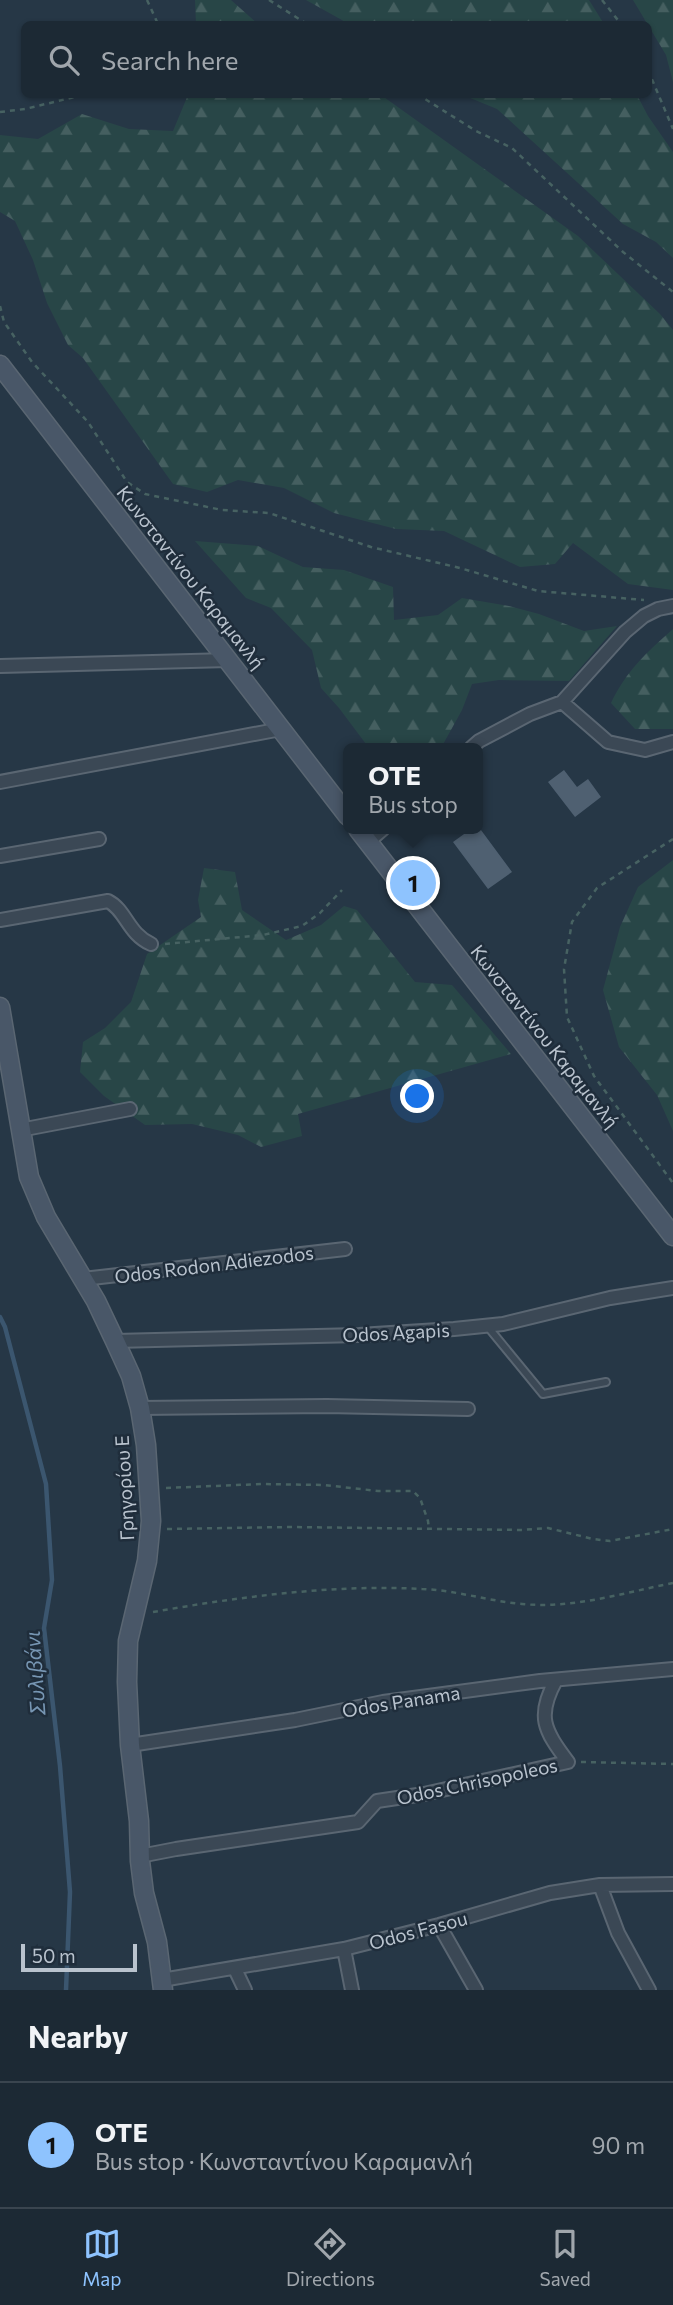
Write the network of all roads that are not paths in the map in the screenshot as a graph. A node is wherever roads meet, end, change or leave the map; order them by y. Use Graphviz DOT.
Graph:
graph roads {
  1 [pos="0,365"];
  2 [pos="673,606"];
  3 [pos="229,660"];
  4 [pos="0,666"];
  5 [pos="562,702"];
  6 [pos="281,729"];
  7 [pos="673,742"];
  8 [pos="477,743"];
  9 [pos="0,782"];
  10 [pos="343,810"];
  11 [pos="363,835"];
  12 [pos="99,839"];
  13 [pos="0,856"];
  14 [pos="0,920"];
  15 [pos="151,944"];
  16 [pos="0,1007"];
  17 [pos="130,1109"];
  18 [pos="19,1130"];
  19 [pos="673,1236"];
  20 [pos="345,1249"];
  21 [pos="83,1279"];
  22 [pos="673,1288"];
  23 [pos="487,1326"];
  24 [pos="115,1340"];
  25 [pos="606,1382"];
  26 [pos="139,1408"];
  27 [pos="468,1409"];
  28 [pos="673,1669"];
  29 [pos="556,1680"];
  30 [pos="130,1745"];
  31 [pos="140,1856"];
  32 [pos="673,1884"];
  33 [pos="600,1885"];
  34 [pos="439,1925"];
  35 [pos="344,1949"];
  36 [pos="235,1969"];
  37 [pos="162,1985"];
  38 [pos="245,1990"];
  39 [pos="352,1990"];
  40 [pos="476,1990"];
  41 [pos="649,1990"];
  1 -- 3 [label="main road, Κωνσταντίνου Καραμανλή"];
  2 -- 5 [label="street"];
  3 -- 4 [label="street"];
  3 -- 6 [label="main road, Κωνσταντίνου Καραμανλή"];
  5 -- 7 [label="street"];
  5 -- 8 [label="street"];
  6 -- 9 [label="street"];
  6 -- 10 [label="main road, Κωνσταντίνου Καραμανλή"];
  11 -- 19 [label="main road, Κωνσταντίνου Καραμανλή"];
  12 -- 13 [label="street"];
  14 -- 15 [label="street"];
  16 -- 18 [label="main road, Γρηγορίου Ε"];
  17 -- 18 [label="street"];
  18 -- 21 [label="main road, Γρηγορίου Ε"];
  20 -- 21 [label="street, Odos Rodon Adiezodos"];
  21 -- 24 [label="main road, Γρηγορίου Ε"];
  22 -- 23 [label="street, Odos Agapis"];
  23 -- 24 [label="street, Odos Agapis"];
  23 -- 25 [label="lane"];
  24 -- 26 [label="main road, Γρηγορίου Ε"];
  26 -- 27 [label="street"];
  26 -- 30 [label="main road, Γρηγορίου Ε"];
  28 -- 29 [label="street, Odos Panama"];
  29 -- 30 [label="street, Odos Panama"];
  29 -- 31 [label="street, Odos Chrisopoleos"];
  30 -- 31 [label="main road, Γρηγορίου Ε"];
  31 -- 37 [label="main road, Γρηγορίου Ε"];
  32 -- 33 [label="street, Odos Fasou"];
  33 -- 34 [label="street, Odos Fasou"];
  33 -- 41 [label="street"];
  34 -- 35 [label="street, Odos Fasou"];
  34 -- 40 [label="street"];
  35 -- 36 [label="street, Odos Fasou"];
  35 -- 39 [label="street"];
  36 -- 37 [label="street, Odos Fasou"];
  36 -- 38 [label="street"];
}
